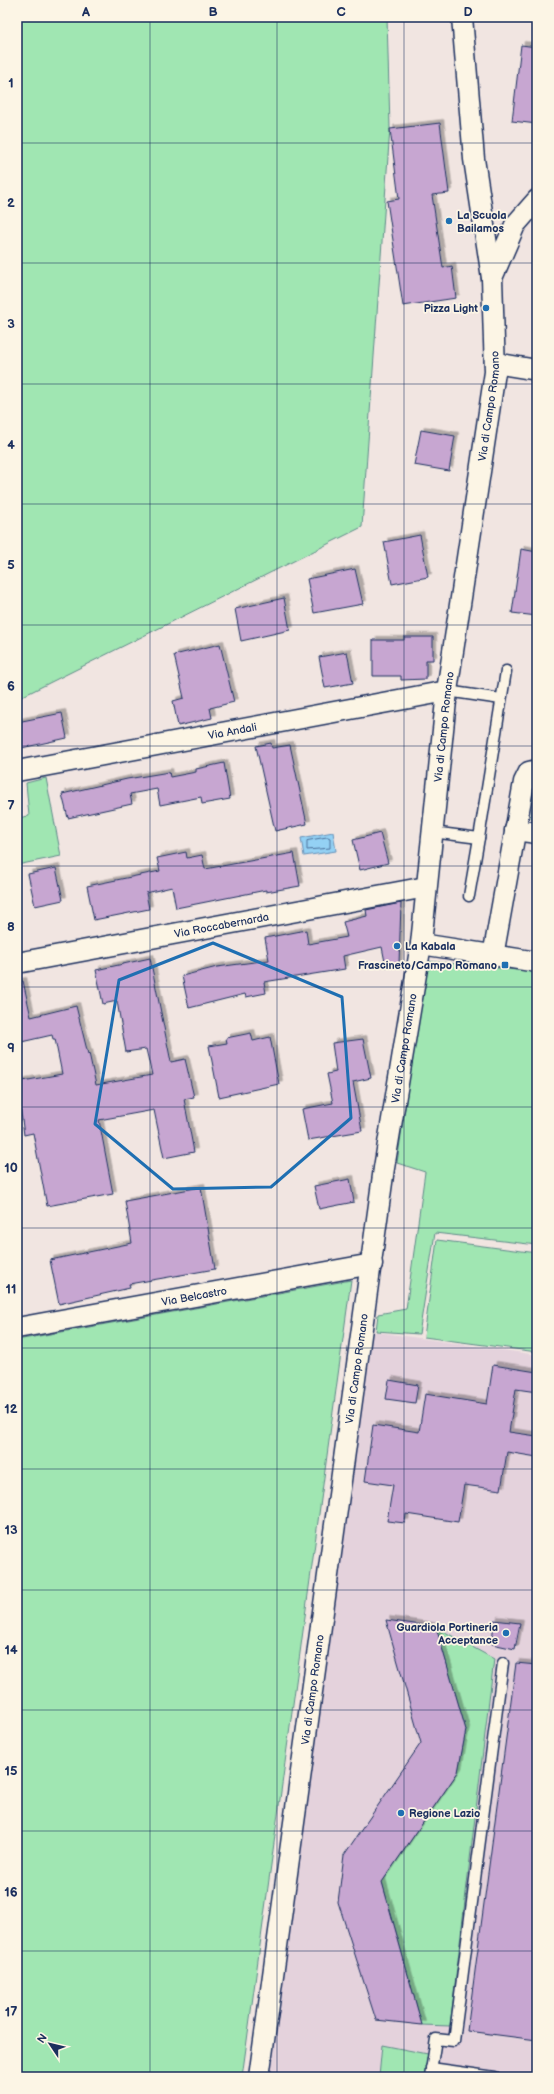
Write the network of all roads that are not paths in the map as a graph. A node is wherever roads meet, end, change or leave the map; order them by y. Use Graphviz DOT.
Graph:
graph roads {
  1 [pos="462,17"];
  2 [pos="537,200"];
  3 [pos="492,278"];
  4 [pos="495,363"];
  5 [pos="537,370"];
  6 [pos="506,670"];
  7 [pos="448,691"];
  8 [pos="501,699"];
  9 [pos="537,770"];
  10 [pos="17,771"];
  11 [pos="515,830"];
  12 [pos="432,832"];
  13 [pos="537,833"];
  14 [pos="479,838"];
  15 [pos="426,887"];
  16 [pos="469,896"];
  17 [pos="421,944"];
  18 [pos="493,956"];
  19 [pos="537,962"];
  20 [pos="17,963"];
  21 [pos="372,1264"];
  22 [pos="17,1328"];
  23 [pos="503,1663"];
  24 [pos="431,2073"];
  25 [pos="259,2077"];
  26 [pos="495,2077"];
  1 -- 3 [label="street, Via di Campo Romano"];
  2 -- 3 [label="street"];
  3 -- 4 [label="street, Via di Campo Romano"];
  4 -- 5 [label="street"];
  4 -- 7 [label="street, Via di Campo Romano"];
  6 -- 8 [label="lane"];
  7 -- 8 [label="lane"];
  7 -- 10 [label="street, Via Andali"];
  7 -- 12 [label="street, Via di Campo Romano"];
  8 -- 14 [label="lane"];
  9 -- 11 [label="street"];
  11 -- 13 [label="street"];
  11 -- 18 [label="street"];
  12 -- 14 [label="lane"];
  12 -- 15 [label="street, Via di Campo Romano"];
  14 -- 16 [label="lane"];
  15 -- 17 [label="street, Via di Campo Romano"];
  15 -- 20 [label="street, Via Roccabernarda"];
  17 -- 18 [label="street"];
  17 -- 21 [label="street, Via di Campo Romano"];
  18 -- 19 [label="street"];
  21 -- 22 [label="street, Via Belcastro"];
  21 -- 25 [label="street, Via di Campo Romano"];
  23 -- 24 [label="lane"];
  24 -- 26 [label="lane"];
}
